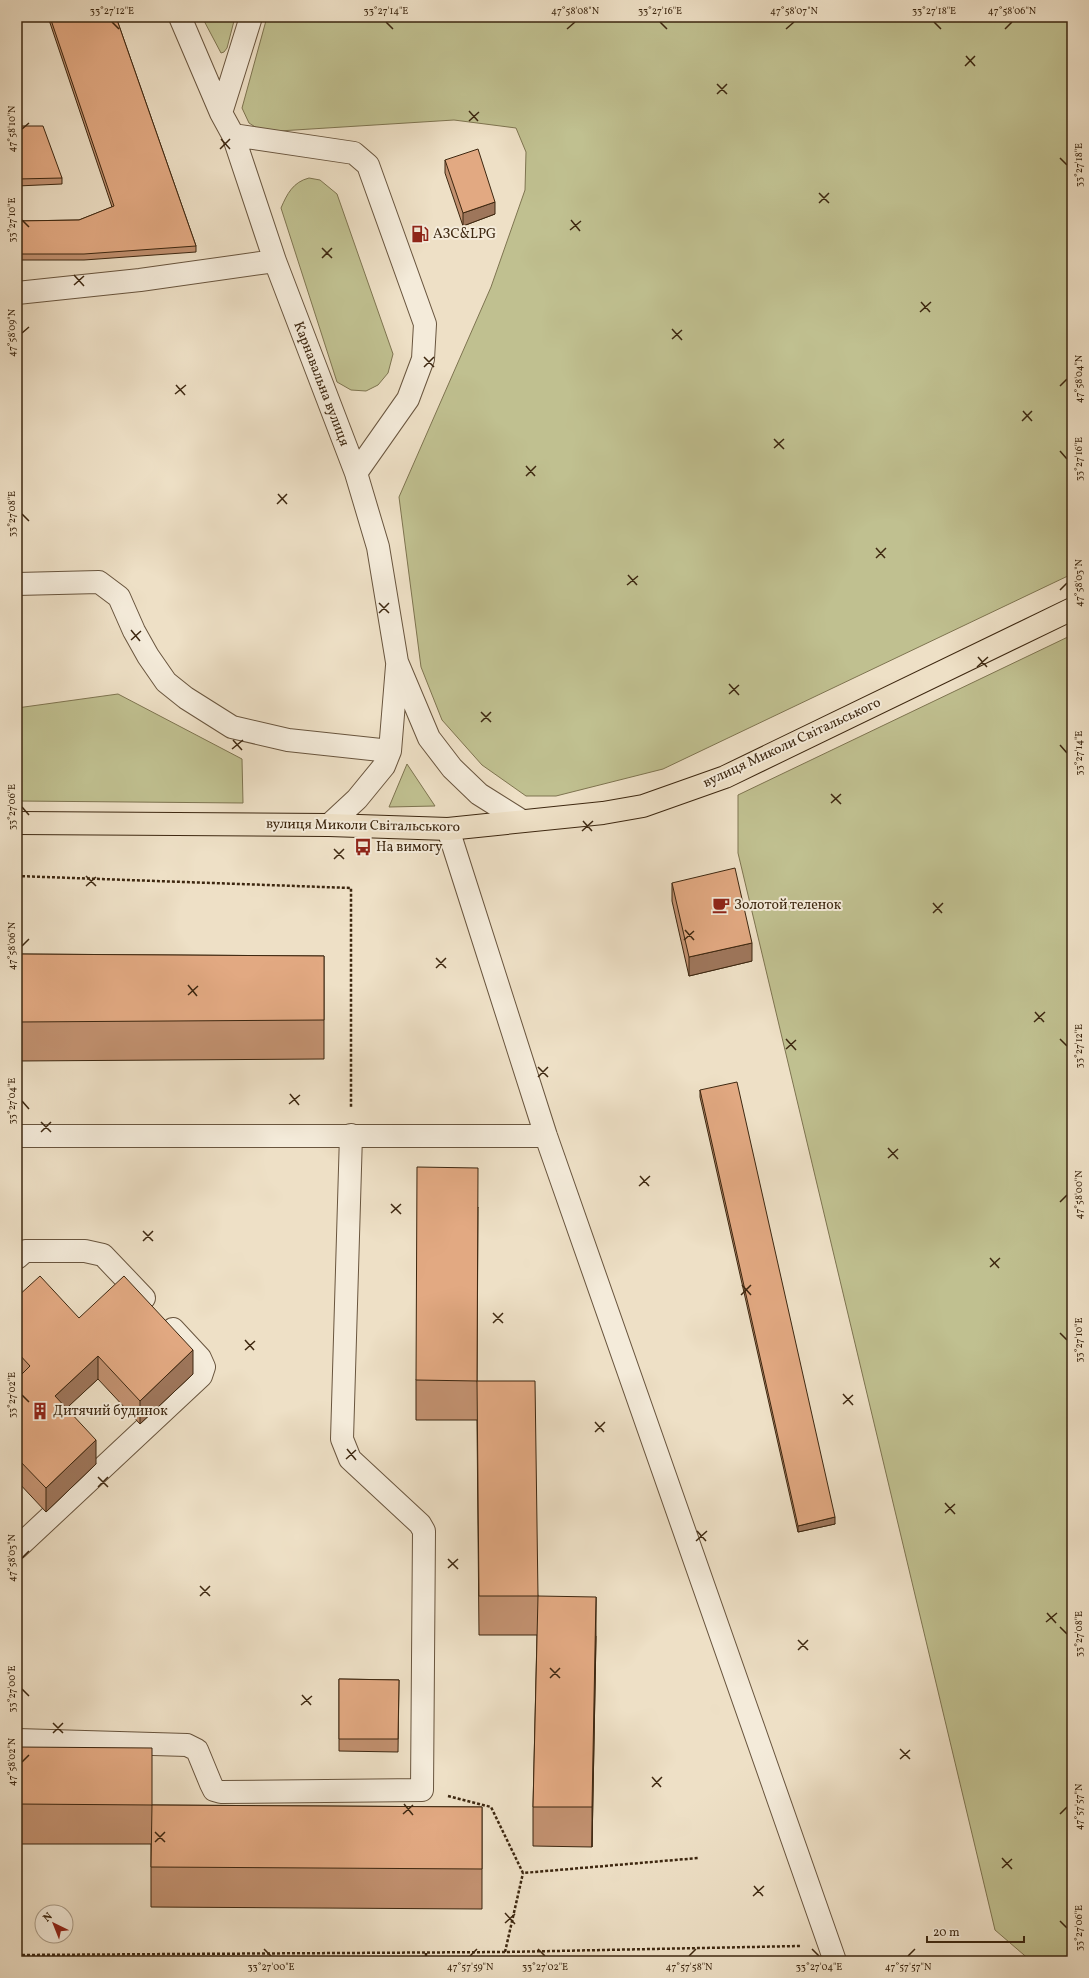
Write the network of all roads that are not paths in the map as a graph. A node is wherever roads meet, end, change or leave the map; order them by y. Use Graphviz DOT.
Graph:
graph roads {
  1 [pos="180,17"];
  2 [pos="251,17"];
  3 [pos="221,113"];
  4 [pos="233,134"];
  5 [pos="275,261"];
  6 [pos="17,293"];
  7 [pos="356,473"];
  8 [pos="17,584"];
  9 [pos="1072,609"];
  10 [pos="397,662"];
  11 [pos="390,751"];
  12 [pos="522,821"];
  13 [pos="17,823"];
  14 [pos="329,825"];
  15 [pos="448,828"];
  16 [pos="350,1135"];
  17 [pos="17,1136"];
  18 [pos="546,1136"];
  19 [pos="17,1258"];
  20 [pos="17,1548"];
  21 [pos="17,1740"];
  22 [pos="833,1954"];
  1 -- 3 [label="street, Карнавальна вулиця"];
  2 -- 3 [label="street"];
  3 -- 4 [label="street, Карнавальна вулиця"];
  4 -- 5 [label="street, Карнавальна вулиця"];
  4 -- 7 [label="street"];
  5 -- 6 [label="street"];
  5 -- 7 [label="street, Карнавальна вулиця"];
  7 -- 10 [label="street, Карнавальна вулиця"];
  8 -- 11 [label="street"];
  9 -- 12 [label="main road, вулиця Миколи Світальського"];
  10 -- 11 [label="street"];
  10 -- 12 [label="street"];
  11 -- 14 [label="street"];
  12 -- 15 [label="main road, вулиця Миколи Світальського"];
  13 -- 14 [label="main road, вулиця Миколи Світальського"];
  14 -- 15 [label="main road, вулиця Миколи Світальського"];
  15 -- 18 [label="street"];
  16 -- 17 [label="street"];
  16 -- 18 [label="street"];
  16 -- 21 [label="street"];
  18 -- 22 [label="street"];
  19 -- 20 [label="street"];
}
